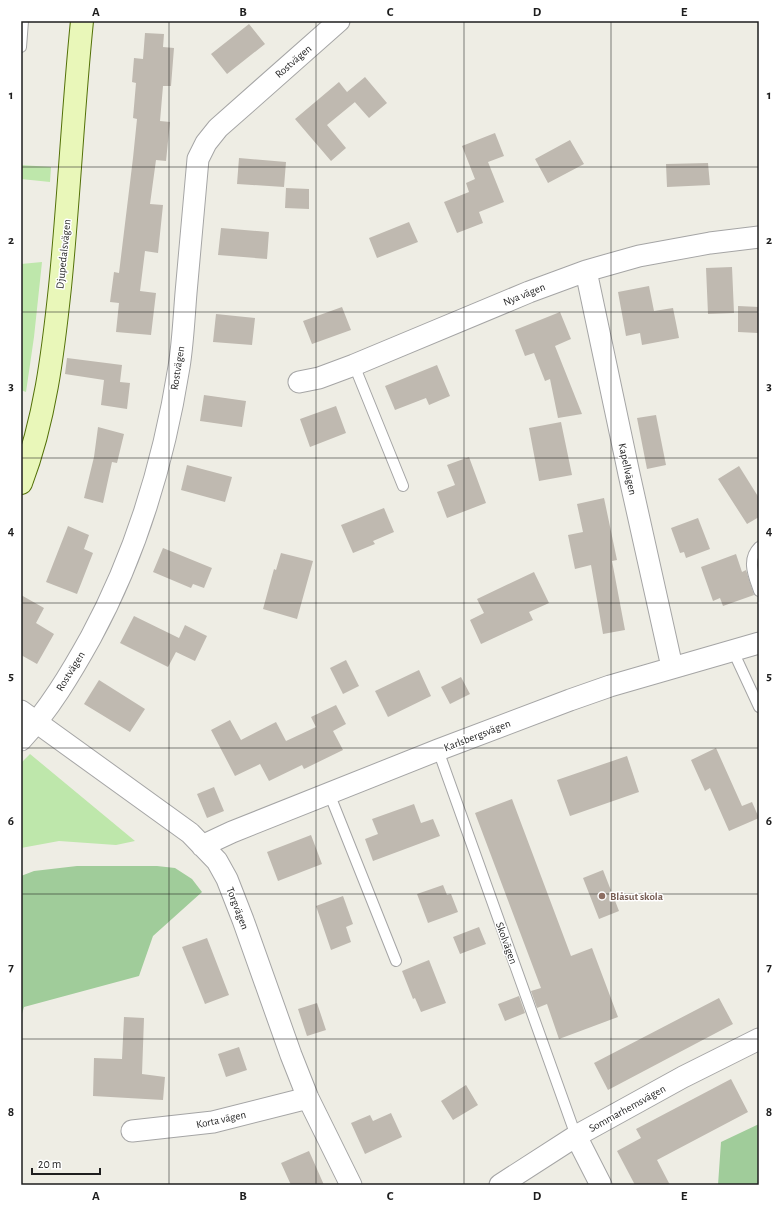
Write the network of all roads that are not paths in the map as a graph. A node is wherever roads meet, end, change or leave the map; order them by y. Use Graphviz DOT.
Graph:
graph roads {
  1 [pos="23,21"];
  2 [pos="82,21"];
  3 [pos="339,21"];
  4 [pos="21,47"];
  5 [pos="759,237"];
  6 [pos="586,271"];
  7 [pos="354,365"];
  8 [pos="298,382"];
  9 [pos="21,483"];
  10 [pos="403,486"];
  11 [pos="759,547"];
  12 [pos="759,591"];
  13 [pos="759,643"];
  14 [pos="734,651"];
  15 [pos="672,667"];
  16 [pos="759,708"];
  17 [pos="29,717"];
  18 [pos="21,740"];
  19 [pos="438,750"];
  20 [pos="329,794"];
  21 [pos="202,846"];
  22 [pos="396,961"];
  23 [pos="759,1039"];
  24 [pos="308,1098"];
  25 [pos="132,1131"];
  26 [pos="576,1136"];
  27 [pos="351,1185"];
  28 [pos="500,1185"];
  29 [pos="601,1185"];
  1 -- 4 [label="lane"];
  2 -- 9 [label="street, Djupedalsvägen"];
  3 -- 17 [label="street, Rostvägen"];
  5 -- 6 [label="street, Nya vägen"];
  6 -- 7 [label="street, Nya vägen"];
  6 -- 15 [label="street, Kapellvägen"];
  7 -- 8 [label="street, Nya vägen"];
  7 -- 10 [label="lane"];
  11 -- 12 [label="lane"];
  13 -- 14 [label="street, Karlsbergsvägen"];
  14 -- 15 [label="street, Karlsbergsvägen"];
  14 -- 16 [label="lane"];
  15 -- 19 [label="street, Karlsbergsvägen"];
  17 -- 18 [label="street, Rostvägen"];
  17 -- 21 [label="street, Torgvägen"];
  19 -- 20 [label="street, Karlsbergsvägen"];
  19 -- 26 [label="lane, Skolvägen"];
  20 -- 21 [label="street, Karlsbergsvägen"];
  20 -- 22 [label="lane"];
  21 -- 24 [label="street, Torgvägen"];
  23 -- 26 [label="street, Sommarhemsvägen"];
  24 -- 25 [label="street, Korta vägen"];
  24 -- 27 [label="street, Torgvägen"];
  26 -- 28 [label="street, Sommarhemsvägen"];
  26 -- 29 [label="street"];
}
